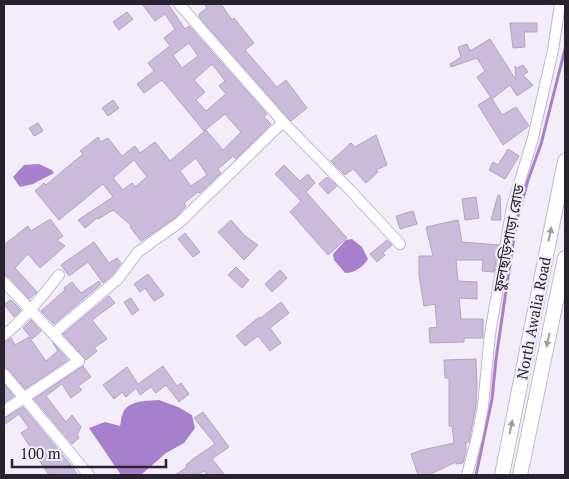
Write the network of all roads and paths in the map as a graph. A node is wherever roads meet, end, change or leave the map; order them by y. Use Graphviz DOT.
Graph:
graph roads {
  1 [pos="179,4"];
  2 [pos="560,4"];
  3 [pos="283,122"];
  4 [pos="565,161"];
  5 [pos="400,244"];
  6 [pos="564,264"];
  7 [pos="543,266"];
  8 [pos="60,275"];
  9 [pos="4,282"];
  10 [pos="31,310"];
  11 [pos="534,313"];
  12 [pos="553,317"];
  13 [pos="54,333"];
  14 [pos="4,335"];
  15 [pos="4,374"];
  16 [pos="23,396"];
  17 [pos="4,410"];
  18 [pos="89,475"];
  19 [pos="467,475"];
  20 [pos="502,475"];
  21 [pos="520,475"];
  1 -- 3 [label="street"];
  2 -- 19 [label="street, ফুলছড়িপাড়া রোড"];
  3 -- 5 [label="street"];
  3 -- 13 [label="street"];
  7 -- 4 [label="main road, North Awalia Road, one-way"];
  6 -- 7 [label="main road"];
  6 -- 12 [label="main road, North Awalia Road"];
  7 -- 11 [label="main road, North Awalia Road"];
  8 -- 10 [label="street"];
  9 -- 10 [label="street"];
  10 -- 13 [label="street"];
  10 -- 14 [label="street"];
  11 -- 12 [label="main road"];
  20 -- 11 [label="main road, North Awalia Road, one-way"];
  12 -- 21 [label="main road, North Awalia Road, one-way"];
  13 -- 16 [label="street"];
  15 -- 16 [label="street"];
  16 -- 17 [label="street"];
  16 -- 18 [label="street"];
}
